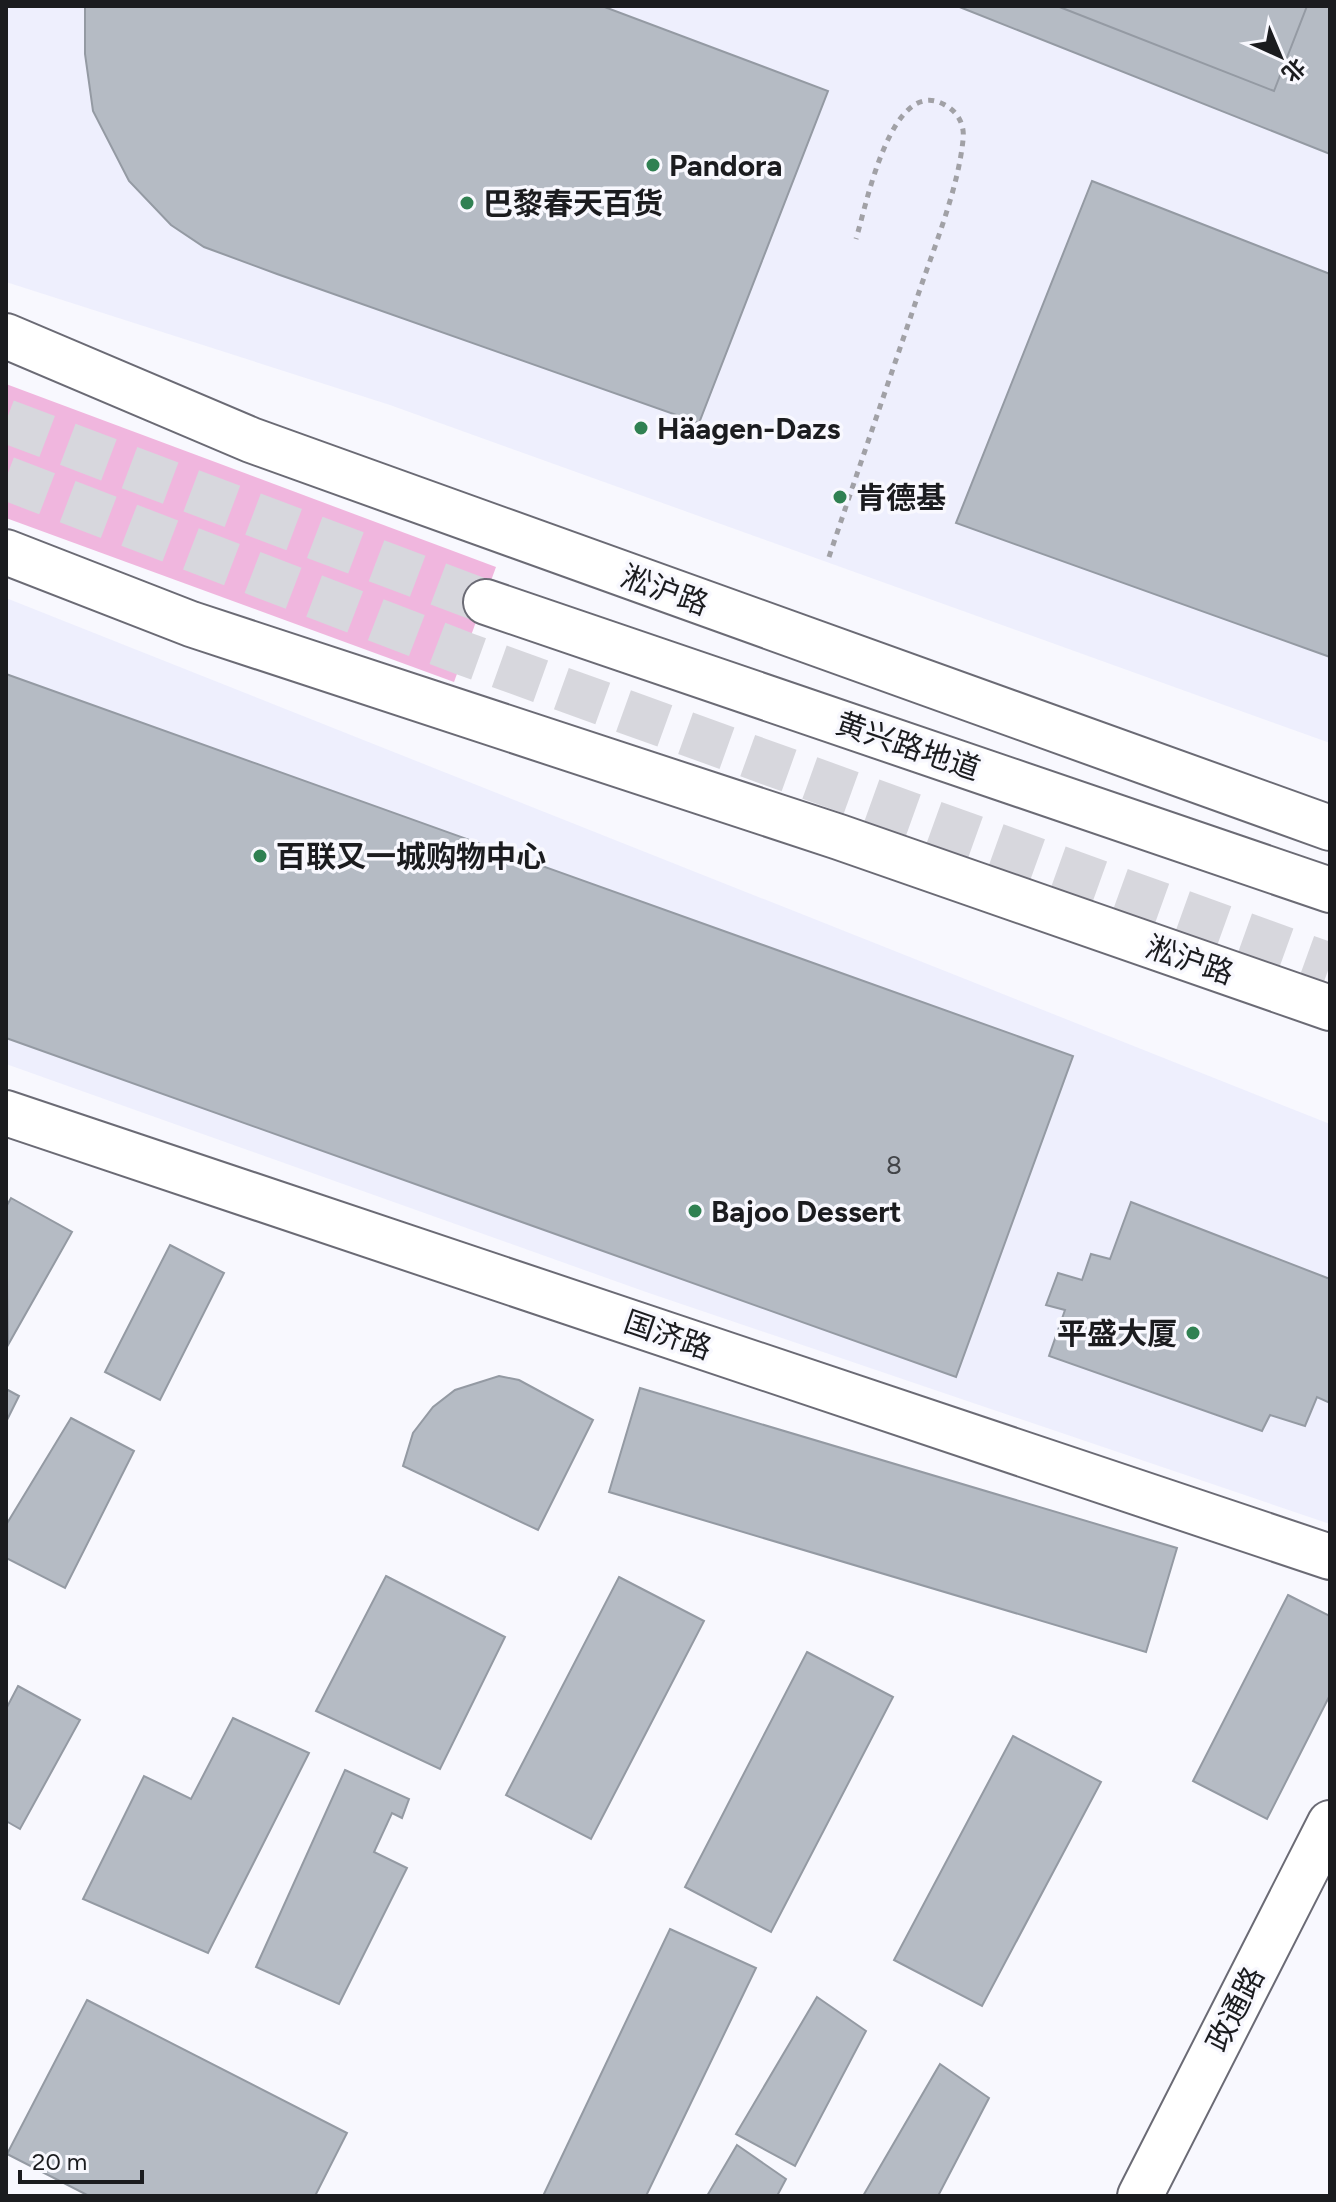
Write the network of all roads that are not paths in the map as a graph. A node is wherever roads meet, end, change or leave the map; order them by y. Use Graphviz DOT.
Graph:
graph roads {
  1 [pos="6,336"];
  2 [pos="6,552"];
  3 [pos="486,602"];
  4 [pos="1330,828"];
  5 [pos="1330,890"];
  6 [pos="1330,1008"];
  7 [pos="6,1113"];
  8 [pos="1330,1557"];
  9 [pos="1330,1823"];
  10 [pos="1140,2196"];
  1 -- 4 [label="main road, 淞沪路"];
  2 -- 6 [label="main road, 淞沪路"];
  3 -- 5 [label="main road, 黄兴路地道"];
  7 -- 8 [label="main road, 国济路"];
  9 -- 10 [label="main road, 政通路"];
}
